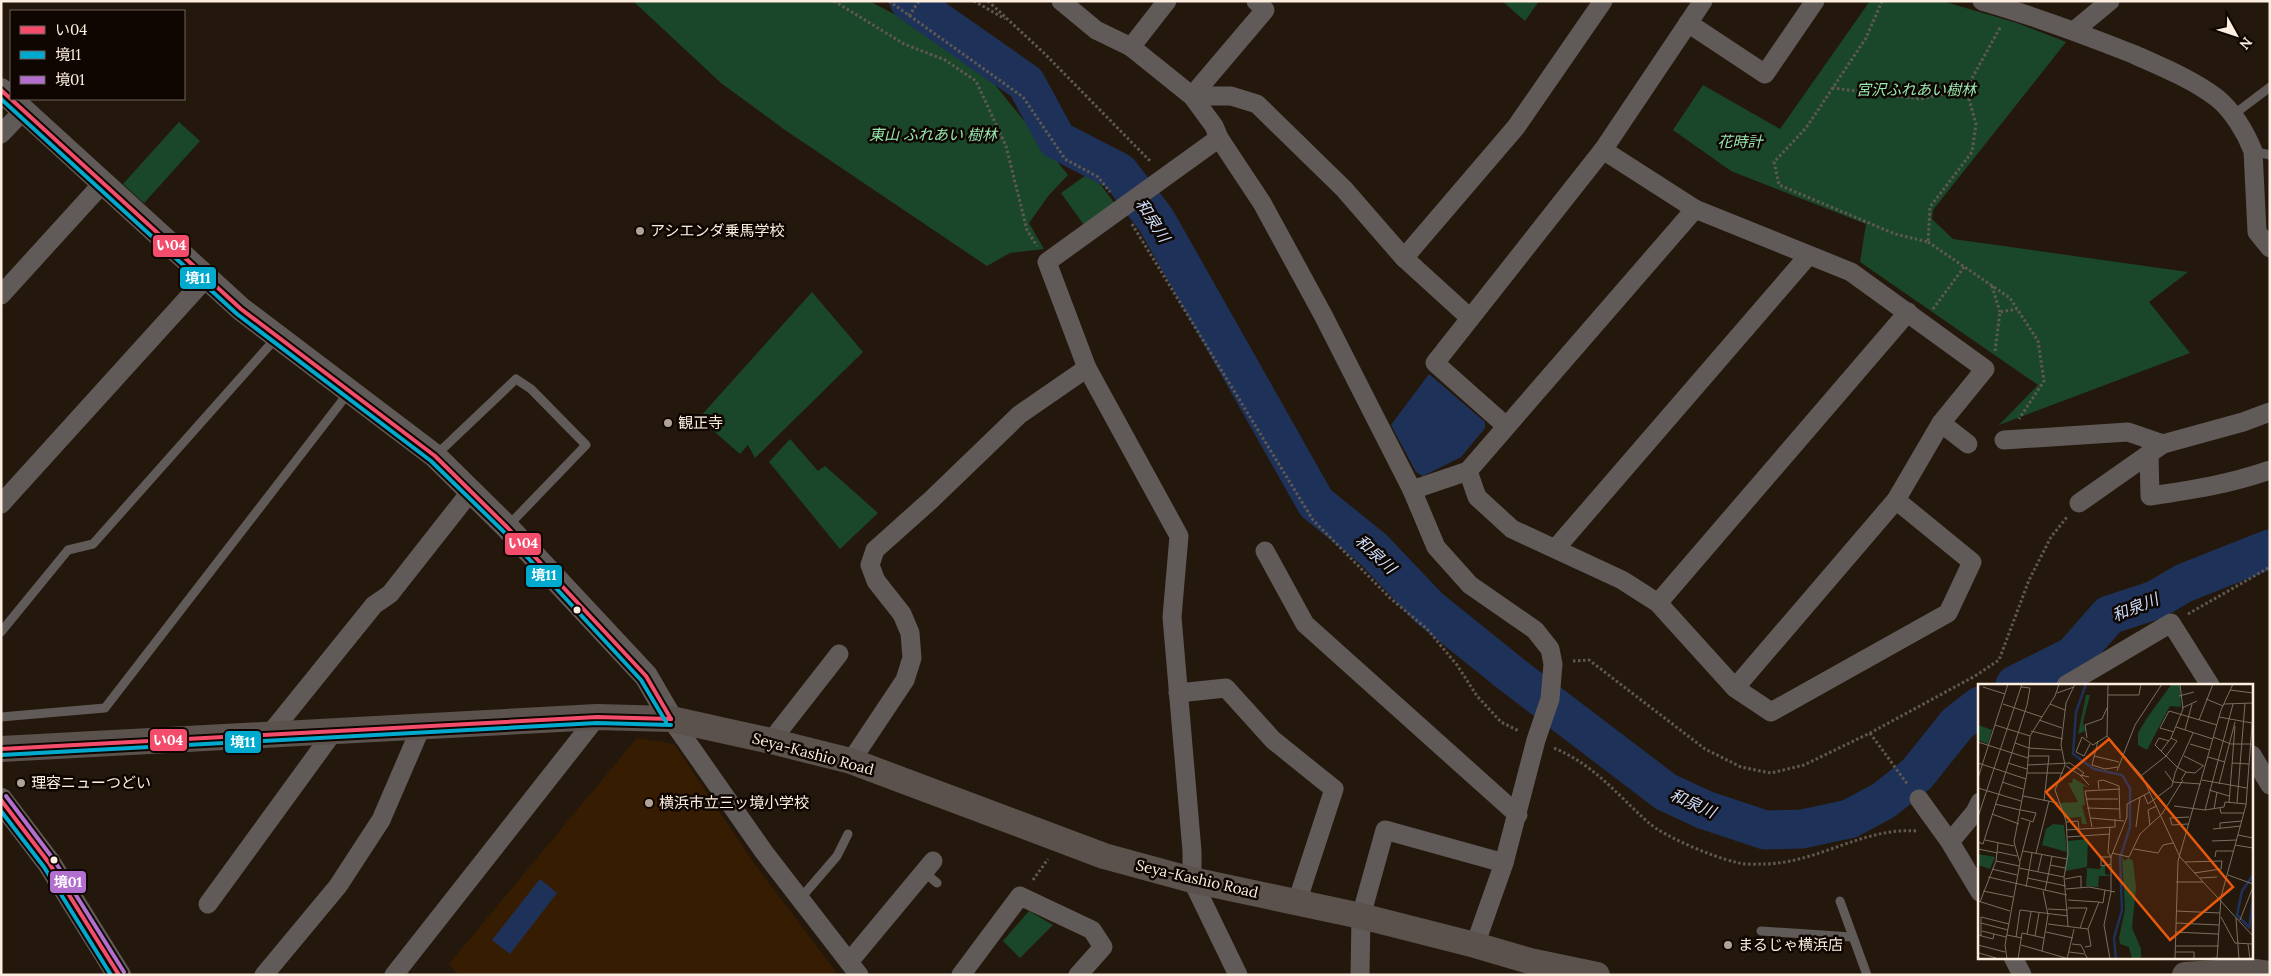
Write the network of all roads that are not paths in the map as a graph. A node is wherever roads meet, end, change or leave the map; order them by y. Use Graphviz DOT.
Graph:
graph roads {
  1 [pos="1061,1"];
  2 [pos="1168,1"];
  3 [pos="1256,1"];
  4 [pos="1603,1"];
  5 [pos="1703,1"];
  6 [pos="1815,1"];
  7 [pos="1982,1"];
  8 [pos="2110,1"];
  9 [pos="1688,24"];
  10 [pos="2075,30"];
  11 [pos="1131,48"];
  12 [pos="2270,87"];
  13 [pos="1192,96"];
  14 [pos="12,100"];
  15 [pos="24,110"];
  16 [pos="2233,115"];
  17 [pos="1,134"];
  18 [pos="1219,138"];
  19 [pos="1603,150"];
  20 [pos="2261,153"];
  21 [pos="103,182"];
  22 [pos="1695,209"];
  23 [pos="2270,248"];
  24 [pos="1808,256"];
  25 [pos="1404,258"];
  26 [pos="206,278"];
  27 [pos="1,296"];
  28 [pos="1915,317"];
  29 [pos="1470,318"];
  30 [pos="278,337"];
  31 [pos="1087,368"];
  32 [pos="349,391"];
  33 [pos="2270,412"];
  34 [pos="1941,422"];
  35 [pos="1506,426"];
  36 [pos="2008,440"];
  37 [pos="1968,444"];
  38 [pos="2156,449"];
  39 [pos="435,456"];
  40 [pos="2270,470"];
  41 [pos="1468,471"];
  42 [pos="1412,490"];
  43 [pos="471,491"];
  44 [pos="1896,500"];
  45 [pos="2079,503"];
  46 [pos="1,504"];
  47 [pos="507,527"];
  48 [pos="1556,548"];
  49 [pos="1265,552"];
  50 [pos="1658,603"];
  51 [pos="1,632"];
  52 [pos="839,654"];
  53 [pos="2068,684"];
  54 [pos="2209,684"];
  55 [pos="1735,688"];
  56 [pos="1178,692"];
  57 [pos="1,717"];
  58 [pos="597,717"];
  59 [pos="671,719"];
  60 [pos="422,725"];
  61 [pos="334,731"];
  62 [pos="269,735"];
  63 [pos="772,741"];
  64 [pos="1,749"];
  65 [pos="2254,758"];
  66 [pos="851,761"];
  67 [pos="2270,785"];
  68 [pos="1919,799"];
  69 [pos="1,800"];
  70 [pos="1978,806"];
  71 [pos="1518,815"];
  72 [pos="848,834"];
  73 [pos="1947,838"];
  74 [pos="1504,863"];
  75 [pos="931,872"];
  76 [pos="1192,880"];
  77 [pos="1978,889"];
  78 [pos="800,899"];
  79 [pos="1840,901"];
  80 [pos="1298,902"];
  81 [pos="208,904"];
  82 [pos="1362,916"];
  83 [pos="1761,932"];
  84 [pos="1852,937"];
  85 [pos="1475,945"];
  86 [pos="2014,958"];
  87 [pos="854,969"];
  88 [pos="2270,974"];
  89 [pos="119,975"];
  90 [pos="264,975"];
  91 [pos="394,975"];
  92 [pos="961,975"];
  93 [pos="1078,975"];
  94 [pos="1238,975"];
  95 [pos="1360,975"];
  96 [pos="1597,975"];
  97 [pos="1866,975"];
  98 [pos="2022,975"];
  99 [pos="2184,975"];
  1 -- 11 [label="street"];
  2 -- 11 [label="street"];
  3 -- 13 [label="street"];
  4 -- 25 [label="street"];
  5 -- 9 [label="street"];
  6 -- 9 [label="street"];
  7 -- 10 [label="street"];
  8 -- 10 [label="street"];
  9 -- 19 [label="street"];
  10 -- 16 [label="street"];
  11 -- 13 [label="street"];
  12 -- 16 [label="lane"];
  13 -- 18 [label="street"];
  13 -- 25 [label="street"];
  14 -- 15 [label="street"];
  15 -- 17 [label="street"];
  15 -- 21 [label="street"];
  16 -- 20 [label="street"];
  18 -- 31 [label="street"];
  18 -- 42 [label="street"];
  19 -- 22 [label="street"];
  19 -- 29 [label="street"];
  20 -- 23 [label="street"];
  21 -- 26 [label="street"];
  21 -- 27 [label="street"];
  22 -- 24 [label="street"];
  22 -- 35 [label="street"];
  24 -- 28 [label="street"];
  24 -- 48 [label="street"];
  25 -- 29 [label="street"];
  26 -- 30 [label="street"];
  26 -- 46 [label="street"];
  28 -- 34 [label="street"];
  28 -- 50 [label="street"];
  29 -- 35 [label="street"];
  30 -- 32 [label="street"];
  30 -- 51 [label="lane"];
  31 -- 56 [label="street"];
  31 -- 66 [label="street"];
  32 -- 39 [label="street"];
  32 -- 57 [label="lane"];
  33 -- 38 [label="street"];
  34 -- 37 [label="street"];
  34 -- 44 [label="street"];
  35 -- 41 [label="street"];
  36 -- 38 [label="street"];
  38 -- 40 [label="street"];
  38 -- 45 [label="street"];
  39 -- 43 [label="street"];
  39 -- 47 [label="lane"];
  41 -- 42 [label="street"];
  41 -- 48 [label="street"];
  42 -- 71 [label="street"];
  43 -- 47 [label="street"];
  43 -- 62 [label="street"];
  44 -- 55 [label="street"];
  44 -- 55 [label="street"];
  47 -- 59 [label="street"];
  48 -- 50 [label="street"];
  49 -- 71 [label="street"];
  50 -- 55 [label="street"];
  52 -- 63 [label="street"];
  53 -- 54 [label="street"];
  56 -- 76 [label="street"];
  56 -- 80 [label="street"];
  58 -- 59 [label="main road, Seya-Kashio Road"];
  58 -- 60 [label="main road, Seya-Kashio Road"];
  58 -- 91 [label="street"];
  59 -- 63 [label="main road, Seya-Kashio Road"];
  59 -- 78 [label="street"];
  60 -- 61 [label="main road, Seya-Kashio Road"];
  60 -- 90 [label="street"];
  61 -- 62 [label="main road, Seya-Kashio Road"];
  61 -- 81 [label="street"];
  62 -- 64 [label="main road, Seya-Kashio Road"];
  63 -- 66 [label="main road, Seya-Kashio Road"];
  65 -- 67 [label="street"];
  66 -- 76 [label="main road, Seya-Kashio Road"];
  68 -- 73 [label="street"];
  69 -- 89 [label="street"];
  70 -- 73 [label="street"];
  71 -- 74 [label="street"];
  72 -- 78 [label="lane"];
  73 -- 77 [label="street"];
  74 -- 82 [label="street"];
  74 -- 85 [label="street"];
  75 -- 87 [label="street"];
  76 -- 80 [label="main road, Seya-Kashio Road"];
  76 -- 94 [label="street"];
  78 -- 87 [label="street"];
  79 -- 84 [label="lane"];
  80 -- 82 [label="main road, Seya-Kashio Road"];
  82 -- 85 [label="main road, Seya-Kashio Road"];
  82 -- 95 [label="street"];
  83 -- 84 [label="lane"];
  84 -- 97 [label="lane"];
  85 -- 96 [label="main road, Seya-Kashio Road"];
  86 -- 98 [label="street"];
  88 -- 99 [label="main road"];
  92 -- 93 [label="street"];
}
